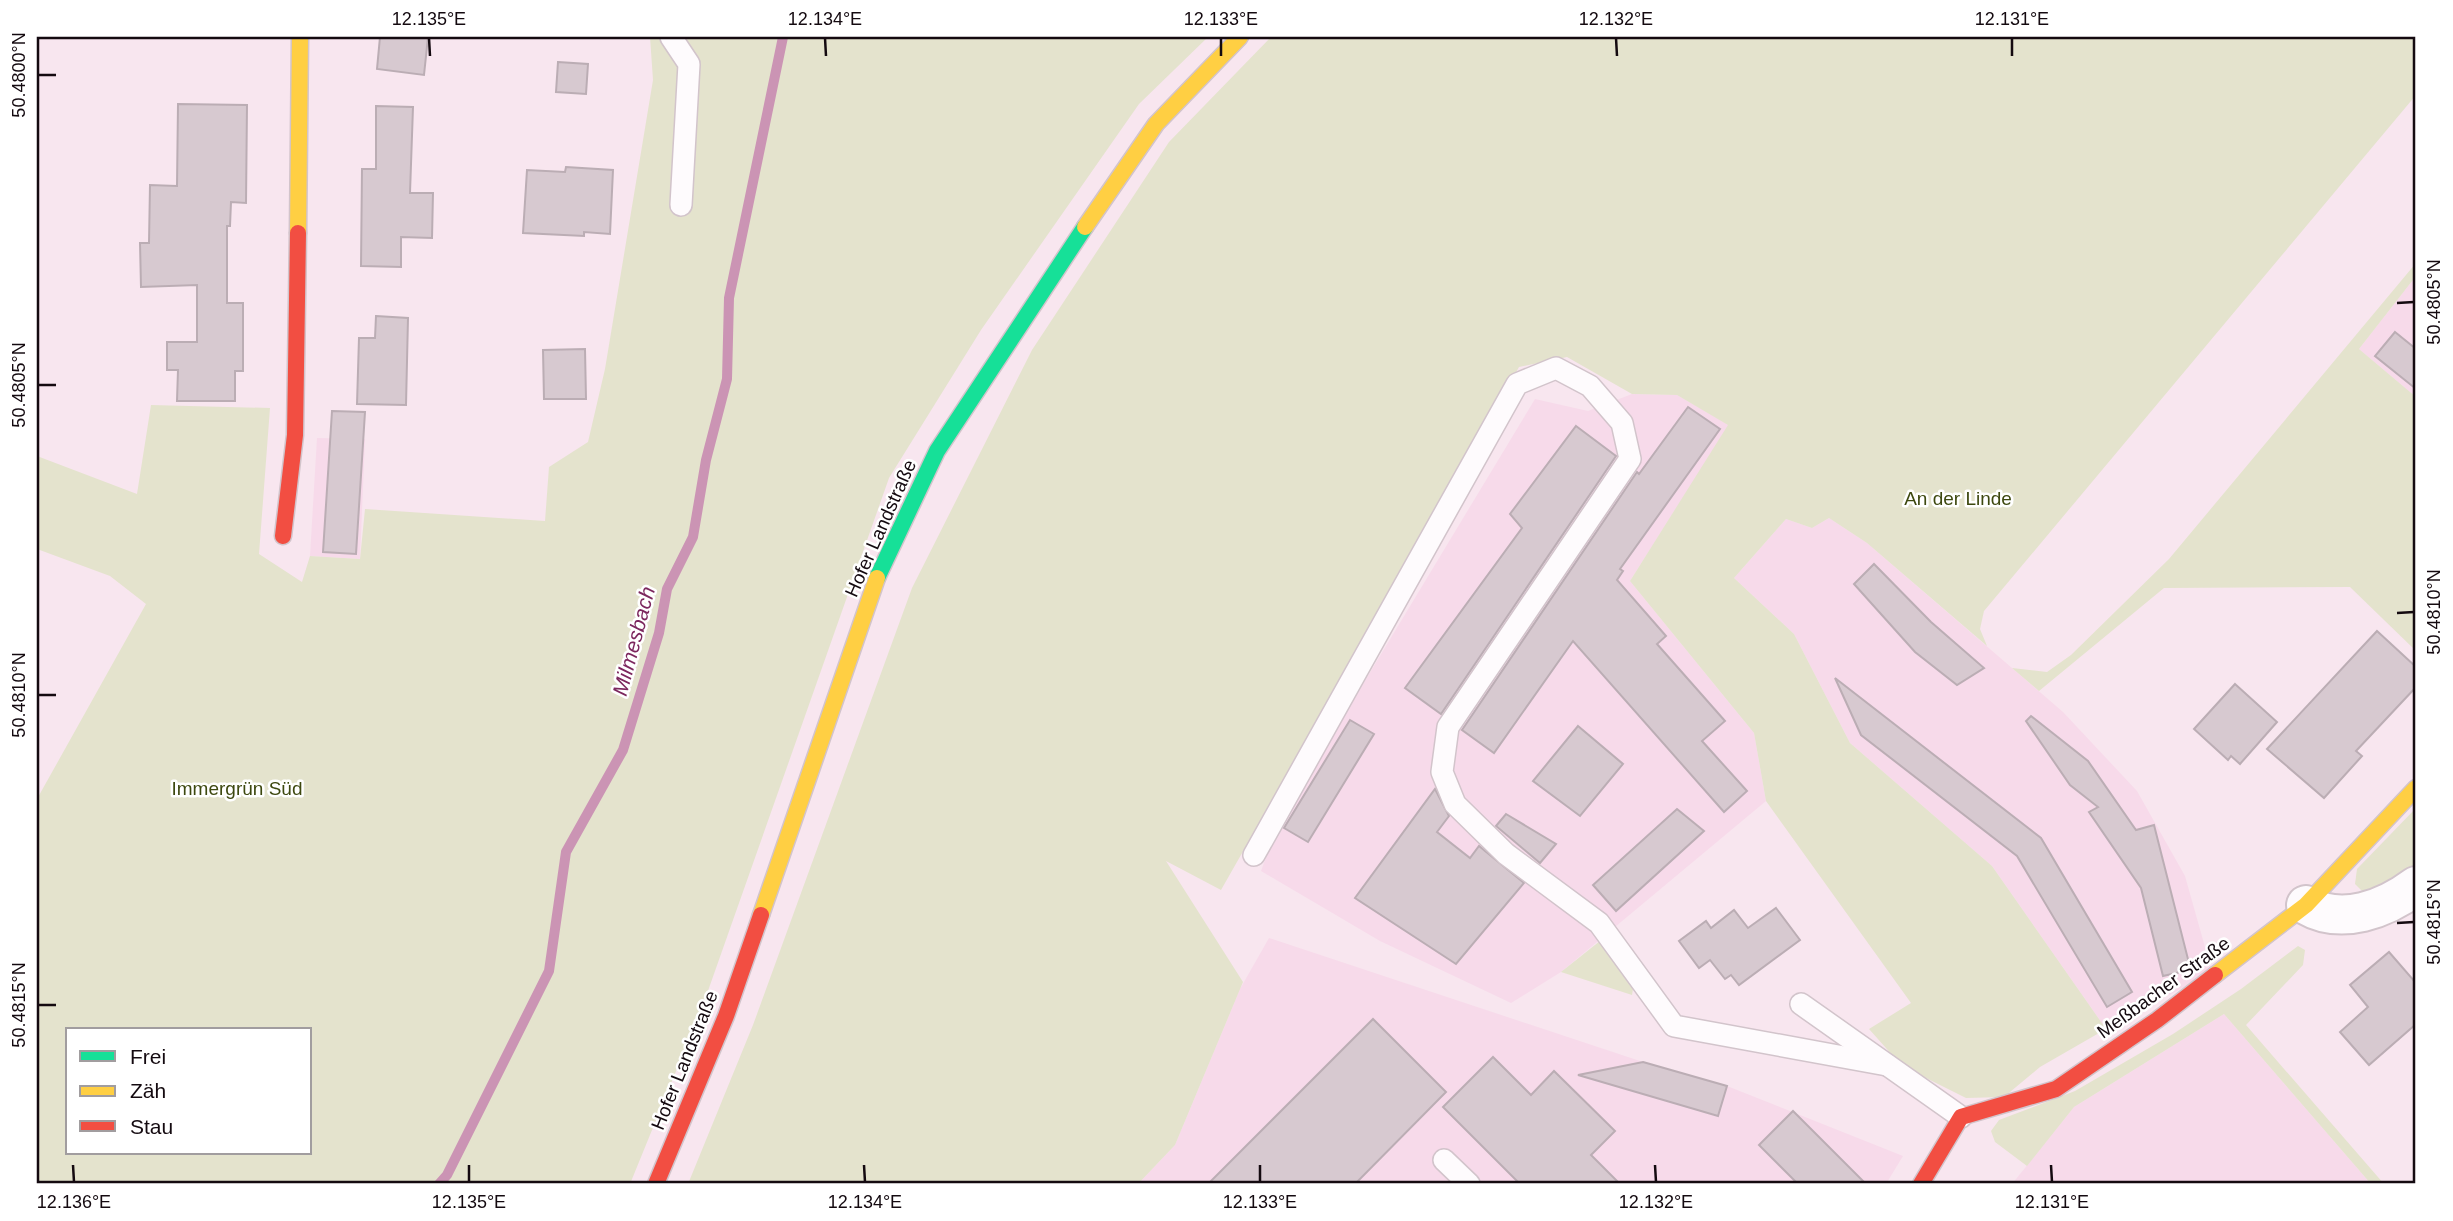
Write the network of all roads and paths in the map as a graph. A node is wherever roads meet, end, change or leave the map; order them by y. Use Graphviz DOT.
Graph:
graph roads {
  1 [pos="300,37"];
  2 [pos="671,37"];
  3 [pos="1240,37"];
  4 [pos="681,205"];
  5 [pos="283,536"];
  6 [pos="2416,788"];
  7 [pos="1254,855"];
  8 [pos="2416,886"];
  9 [pos="2306,905"];
  10 [pos="1801,1004"];
  11 [pos="1887,1065"];
  12 [pos="1961,1117"];
  13 [pos="1444,1160"];
  14 [pos="656,1184"];
  15 [pos="1469,1184"];
  16 [pos="1921,1184"];
  1 -- 5 [label="main road"];
  2 -- 4 [label="lane"];
  3 -- 14 [label="main road, Hofer Landstraße"];
  6 -- 9 [label="main road, Meßbacher Straße"];
  7 -- 11 [label="lane"];
  8 -- 9 [label="street"];
  9 -- 12 [label="main road, Meßbacher Straße"];
  10 -- 11 [label="lane"];
  11 -- 12 [label="lane"];
  12 -- 16 [label="main road"];
  13 -- 15 [label="lane"];
}
